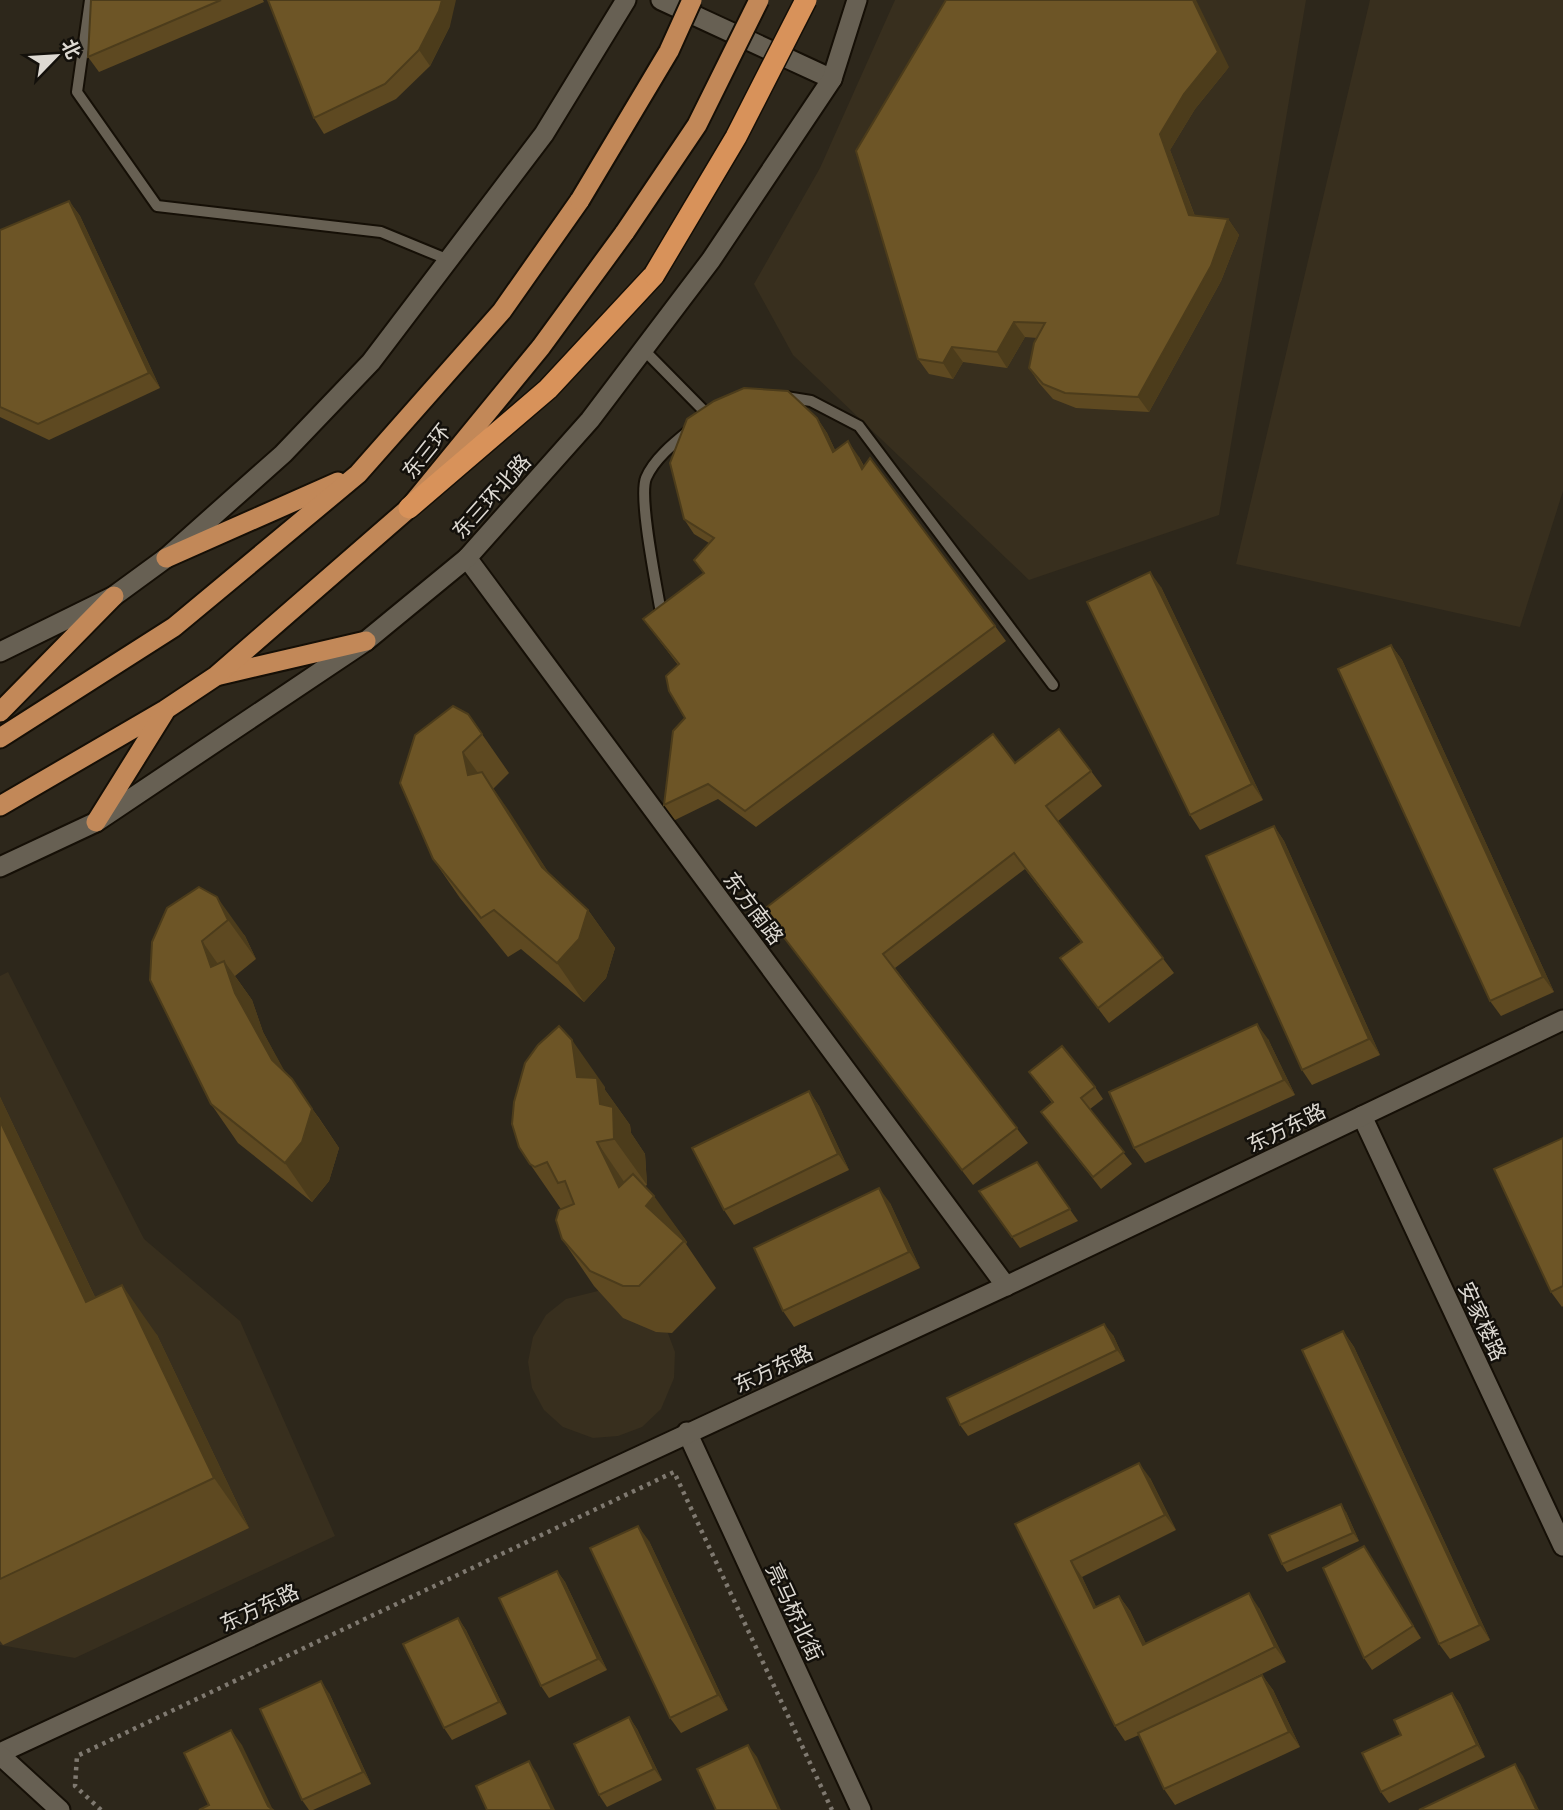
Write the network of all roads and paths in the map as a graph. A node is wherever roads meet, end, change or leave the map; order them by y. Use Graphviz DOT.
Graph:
graph roads {
  1 [pos="90,0"];
  2 [pos="626,0"];
  3 [pos="661,0"];
  4 [pos="692,0"];
  5 [pos="759,0"];
  6 [pos="806,0"];
  7 [pos="858,0"];
  8 [pos="832,79"];
  9 [pos="449,260"];
  10 [pos="643,349"];
  11 [pos="777,395"];
  12 [pos="720,409"];
  13 [pos="708,415"];
  14 [pos="358,474"];
  15 [pos="409,508"];
  16 [pos="166,558"];
  17 [pos="467,558"];
  18 [pos="114,596"];
  19 [pos="663,621"];
  20 [pos="366,641"];
  21 [pos="0,652"];
  22 [pos="216,676"];
  23 [pos="1053,685"];
  24 [pos="165,710"];
  25 [pos="0,712"];
  26 [pos="0,738"];
  27 [pos="0,806"];
  28 [pos="96,822"];
  29 [pos="0,867"];
  30 [pos="1563,1020"];
  31 [pos="1362,1116"];
  32 [pos="1006,1286"];
  33 [pos="688,1432"];
  34 [pos="1563,1546"];
  35 [pos="0,1754"];
  36 [pos="60,1810"];
  37 [pos="102,1810"];
  38 [pos="832,1810"];
  39 [pos="861,1810"];
  1 -- 9 [label="lane"];
  2 -- 9 [label="street"];
  3 -- 8 [label="street"];
  4 -- 14 [label="highway, 东三环, bridge"];
  5 -- 15 [label="highway, 东三环, bridge"];
  6 -- 15 [label="highway, bridge"];
  7 -- 8 [label="street, 东三环北路"];
  8 -- 10 [label="street, 东三环北路"];
  9 -- 16 [label="street"];
  10 -- 13 [label="lane"];
  10 -- 17 [label="street, 东三环北路"];
  11 -- 23 [label="lane"];
  12 -- 13 [label="lane"];
  13 -- 19 [label="lane"];
  14 -- 16 [label="highway"];
  14 -- 26 [label="highway, 东三环"];
  15 -- 22 [label="highway, 东三环"];
  16 -- 18 [label="street"];
  17 -- 20 [label="street, 东三环北路"];
  17 -- 32 [label="street, 东方南路"];
  18 -- 21 [label="street"];
  18 -- 25 [label="highway"];
  20 -- 22 [label="highway"];
  20 -- 28 [label="street, 东三环北路"];
  22 -- 24 [label="highway, 东三环"];
  24 -- 27 [label="highway, 东三环"];
  24 -- 28 [label="highway"];
  28 -- 29 [label="street, 东三环北路"];
  30 -- 31 [label="street, 东方东路"];
  31 -- 32 [label="street, 东方东路"];
  31 -- 34 [label="street, 安家楼路"];
  32 -- 33 [label="street, 东方东路"];
  33 -- 35 [label="street, 东方东路"];
  33 -- 39 [label="street, 亮马桥北街"];
  35 -- 36 [label="street"];
  37 -- 38 [label="path"];
}
